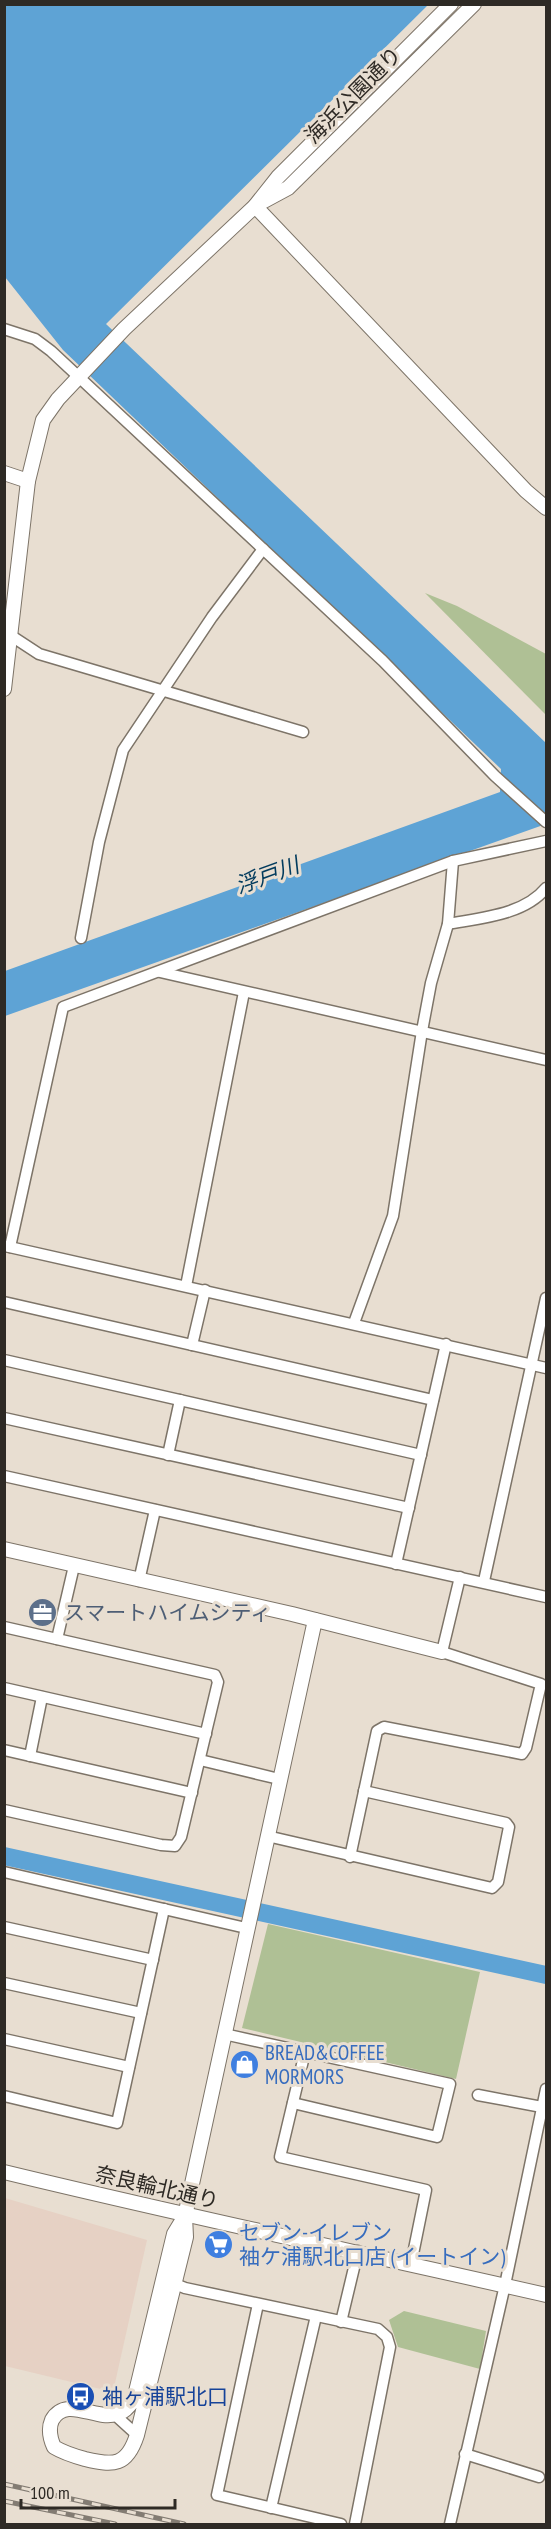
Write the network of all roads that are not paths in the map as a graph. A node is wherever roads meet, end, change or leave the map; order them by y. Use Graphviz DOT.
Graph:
graph roads {
  1 [pos="451,4"];
  2 [pos="474,4"];
  3 [pos="255,206"];
  4 [pos="4,329"];
  5 [pos="78,378"];
  6 [pos="4,473"];
  7 [pos="28,481"];
  8 [pos="546,508"];
  9 [pos="263,549"];
  10 [pos="10,635"];
  11 [pos="4,688"];
  12 [pos="165,691"];
  13 [pos="303,732"];
  14 [pos="546,822"];
  15 [pos="546,842"];
  16 [pos="453,861"];
  17 [pos="546,888"];
  18 [pos="448,924"];
  19 [pos="81,938"];
  20 [pos="160,972"];
  21 [pos="244,992"];
  22 [pos="422,1031"];
  23 [pos="546,1060"];
  24 [pos="7,1246"];
  25 [pos="186,1286"];
  26 [pos="205,1290"];
  27 [pos="546,1298"];
  28 [pos="5,1305"];
  29 [pos="354,1323"];
  30 [pos="446,1344"];
  31 [pos="192,1345"];
  32 [pos="4,1360"];
  33 [pos="532,1365"];
  34 [pos="546,1368"];
  35 [pos="180,1400"];
  36 [pos="434,1400"];
  37 [pos="4,1418"];
  38 [pos="168,1455"];
  39 [pos="421,1455"];
  40 [pos="4,1476"];
  41 [pos="409,1508"];
  42 [pos="155,1509"];
  43 [pos="4,1549"];
  44 [pos="396,1564"];
  45 [pos="74,1566"];
  46 [pos="460,1577"];
  47 [pos="140,1581"];
  48 [pos="484,1581"];
  49 [pos="546,1597"];
  50 [pos="315,1620"];
  51 [pos="4,1628"];
  52 [pos="57,1639"];
  53 [pos="442,1652"];
  54 [pos="544,1684"];
  55 [pos="4,1688"];
  56 [pos="42,1697"];
  57 [pos="206,1734"];
  58 [pos="4,1750"];
  59 [pos="30,1756"];
  60 [pos="200,1760"];
  61 [pos="279,1779"];
  62 [pos="364,1791"];
  63 [pos="192,1793"];
  64 [pos="4,1810"];
  65 [pos="267,1836"];
  66 [pos="350,1857"];
  67 [pos="4,1872"];
  68 [pos="164,1909"];
  69 [pos="4,1927"];
  70 [pos="246,1928"];
  71 [pos="153,1960"];
  72 [pos="4,1983"];
  73 [pos="141,2013"];
  74 [pos="224,2034"];
  75 [pos="4,2039"];
  76 [pos="305,2052"];
  77 [pos="129,2067"];
  78 [pos="546,2089"];
  79 [pos="478,2095"];
  80 [pos="4,2096"];
  81 [pos="293,2103"];
  82 [pos="542,2107"];
  83 [pos="4,2172"];
  84 [pos="185,2216"];
  85 [pos="358,2251"];
  86 [pos="411,2264"];
  87 [pos="175,2284"];
  88 [pos="505,2286"];
  89 [pos="546,2295"];
  90 [pos="258,2304"];
  91 [pos="316,2316"];
  92 [pos="341,2322"];
  93 [pos="116,2415"];
  94 [pos="137,2435"];
  95 [pos="465,2454"];
  96 [pos="539,2477"];
  97 [pos="271,2508"];
  98 [pos="341,2524"];
  99 [pos="355,2524"];
  100 [pos="450,2524"];
  1 -- 3 [label="street, 海浜公園通り"];
  2 -- 3 [label="street, 海浜公園通り"];
  3 -- 5 [label="street, 海浜公園通り"];
  3 -- 8 [label="street"];
  4 -- 5 [label="street"];
  5 -- 7 [label="street, 海浜公園通り"];
  5 -- 9 [label="street"];
  6 -- 7 [label="street"];
  7 -- 10 [label="street, 海浜公園通り"];
  9 -- 12 [label="street"];
  9 -- 14 [label="street"];
  10 -- 11 [label="street, 海浜公園通り"];
  10 -- 12 [label="street"];
  12 -- 13 [label="street"];
  12 -- 19 [label="street"];
  15 -- 16 [label="street"];
  16 -- 18 [label="street"];
  16 -- 20 [label="street"];
  17 -- 18 [label="street"];
  18 -- 22 [label="street"];
  20 -- 21 [label="street"];
  20 -- 24 [label="street"];
  21 -- 22 [label="street"];
  21 -- 25 [label="street"];
  22 -- 23 [label="street"];
  22 -- 29 [label="street"];
  24 -- 25 [label="street"];
  25 -- 26 [label="street"];
  26 -- 29 [label="street"];
  26 -- 31 [label="street"];
  27 -- 33 [label="street"];
  28 -- 31 [label="street"];
  29 -- 30 [label="street"];
  30 -- 33 [label="street"];
  30 -- 36 [label="street"];
  31 -- 36 [label="street"];
  32 -- 35 [label="street"];
  33 -- 34 [label="street"];
  33 -- 48 [label="street"];
  35 -- 38 [label="street"];
  35 -- 39 [label="street"];
  36 -- 39 [label="street"];
  37 -- 38 [label="street"];
  38 -- 41 [label="street"];
  39 -- 41 [label="street"];
  40 -- 42 [label="street"];
  41 -- 44 [label="street"];
  42 -- 44 [label="street"];
  42 -- 47 [label="street"];
  43 -- 45 [label="street"];
  44 -- 46 [label="street"];
  45 -- 47 [label="street"];
  45 -- 52 [label="street"];
  46 -- 48 [label="street"];
  46 -- 53 [label="street"];
  47 -- 50 [label="street"];
  48 -- 49 [label="street"];
  50 -- 53 [label="street"];
  50 -- 61 [label="street"];
  51 -- 52 [label="street"];
  52 -- 57 [label="street"];
  53 -- 54 [label="street"];
  54 -- 62 [label="street"];
  55 -- 56 [label="street"];
  56 -- 57 [label="street"];
  56 -- 59 [label="street"];
  57 -- 60 [label="street"];
  58 -- 59 [label="street"];
  59 -- 63 [label="street"];
  60 -- 61 [label="street"];
  60 -- 63 [label="street"];
  61 -- 65 [label="street"];
  62 -- 66 [label="street"];
  62 -- 66 [label="street"];
  63 -- 64 [label="street"];
  65 -- 66 [label="street"];
  65 -- 70 [label="street"];
  67 -- 68 [label="street"];
  68 -- 70 [label="street"];
  68 -- 71 [label="street"];
  69 -- 71 [label="street"];
  70 -- 74 [label="street"];
  71 -- 73 [label="street"];
  72 -- 73 [label="street"];
  73 -- 77 [label="street"];
  74 -- 76 [label="street"];
  74 -- 84 [label="street"];
  75 -- 77 [label="street"];
  76 -- 81 [label="street"];
  76 -- 81 [label="street"];
  77 -- 80 [label="street"];
  78 -- 82 [label="street"];
  79 -- 82 [label="street"];
  81 -- 86 [label="street"];
  82 -- 88 [label="street"];
  83 -- 84 [label="street, 奈良輪北通り"];
  84 -- 85 [label="street, 奈良輪北通り"];
  84 -- 87 [label="street"];
  84 -- 93 [label="street"];
  85 -- 86 [label="street, 奈良輪北通り"];
  85 -- 92 [label="street"];
  86 -- 88 [label="street, 奈良輪北通り"];
  87 -- 90 [label="street"];
  87 -- 94 [label="street"];
  88 -- 89 [label="street, 奈良輪北通り"];
  88 -- 95 [label="street"];
  90 -- 91 [label="street"];
  90 -- 97 [label="street"];
  91 -- 92 [label="street"];
  91 -- 97 [label="street"];
  92 -- 99 [label="street"];
  93 -- 94 [label="street"];
  93 -- 94 [label="street"];
  95 -- 96 [label="street"];
  95 -- 100 [label="street"];
  97 -- 98 [label="street"];
}
